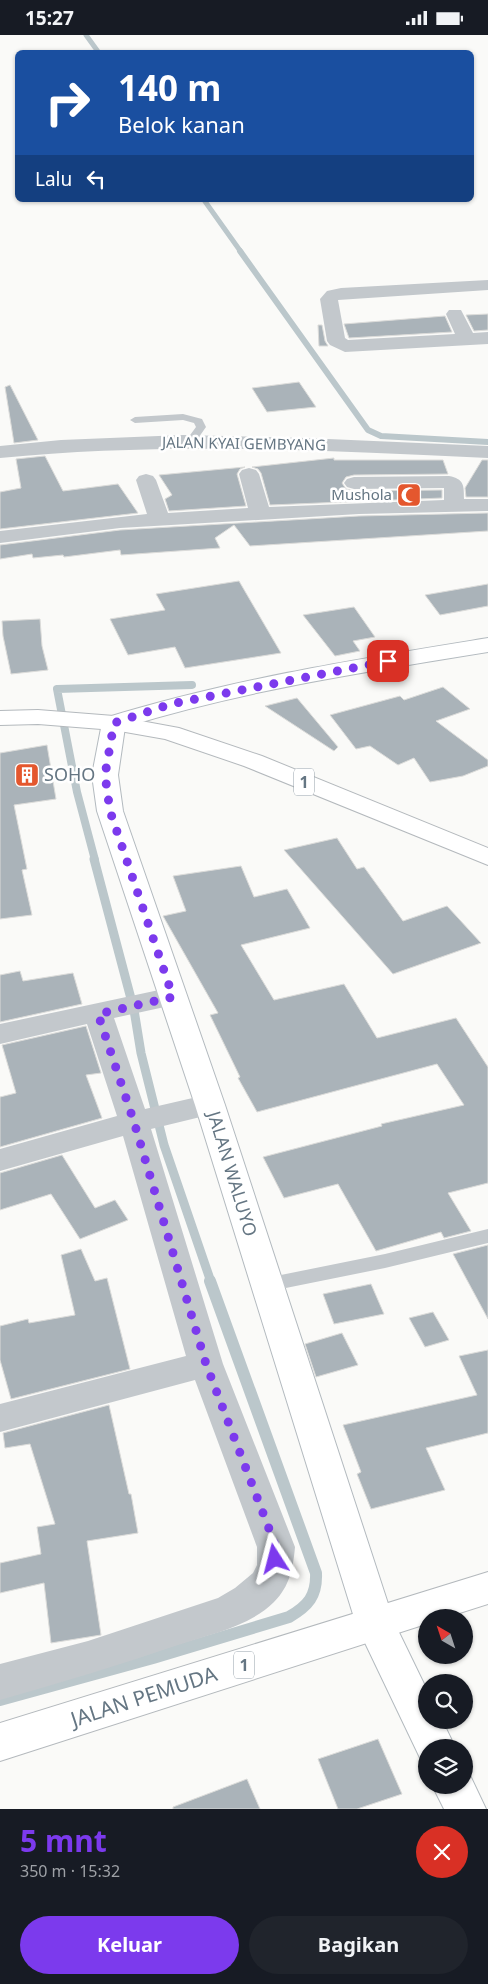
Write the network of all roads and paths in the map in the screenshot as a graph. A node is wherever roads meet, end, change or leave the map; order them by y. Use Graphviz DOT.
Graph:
graph roads {
  1 [pos="488,285"];
  2 [pos="455,314"];
  3 [pos="488,338"];
  4 [pos="466,339"];
  5 [pos="135,420"];
  6 [pos="190,442"];
  7 [pos="488,451"];
  8 [pos="0,452"];
  9 [pos="342,458"];
  10 [pos="249,474"];
  11 [pos="146,480"];
  12 [pos="354,483"];
  13 [pos="454,504"];
  14 [pos="488,505"];
  15 [pos="359,508"];
  16 [pos="260,513"];
  17 [pos="160,520"];
  18 [pos="0,537"];
  19 [pos="488,645"];
  20 [pos="0,718"];
  21 [pos="102,722"];
  22 [pos="488,857"];
  23 [pos="163,999"];
  24 [pos="104,1012"];
  25 [pos="0,1034"];
  26 [pos="200,1108"];
  27 [pos="140,1121"];
  28 [pos="0,1160"];
  29 [pos="488,1236"];
  30 [pos="266,1285"];
  31 [pos="206,1364"];
  32 [pos="0,1418"];
  33 [pos="488,1588"];
  34 [pos="375,1624"];
  35 [pos="0,1682"];
  36 [pos="431,1739"];
  37 [pos="0,1742"];
  38 [pos="458,1794"];
  39 [pos="465,1809"];
  1 -- 4 [label="street"];
  2 -- 4 [label="street"];
  3 -- 4 [label="street"];
  5 -- 6 [label="lane"];
  6 -- 7 [label="street, JALAN KYAI GEMBYANG"];
  6 -- 8 [label="street, JALAN KYAI GEMBYANG"];
  9 -- 12 [label="street"];
  10 -- 16 [label="street"];
  11 -- 17 [label="street"];
  12 -- 13 [label="street"];
  12 -- 15 [label="street"];
  13 -- 14 [label="street"];
  13 -- 15 [label="street"];
  15 -- 16 [label="street"];
  16 -- 17 [label="street"];
  17 -- 18 [label="street"];
  19 -- 21 [label="main road"];
  20 -- 21 [label="main road, 1"];
  21 -- 22 [label="main road, 1"];
  21 -- 23 [label="main road, JALAN WALUYO"];
  23 -- 24 [label="street"];
  23 -- 26 [label="main road, JALAN WALUYO"];
  24 -- 25 [label="street"];
  24 -- 27 [label="street"];
  26 -- 27 [label="street"];
  26 -- 30 [label="main road, JALAN WALUYO"];
  27 -- 28 [label="street"];
  27 -- 31 [label="street"];
  29 -- 30 [label="lane"];
  30 -- 34 [label="main road, JALAN WALUYO"];
  31 -- 32 [label="street"];
  31 -- 35 [label="street"];
  33 -- 34 [label="main road, JALAN PEMUDA / 1"];
  34 -- 36 [label="main road, JALAN WALUYO"];
  34 -- 37 [label="main road, JALAN PEMUDA / 1"];
  38 -- 39 [label="main road"];
}
